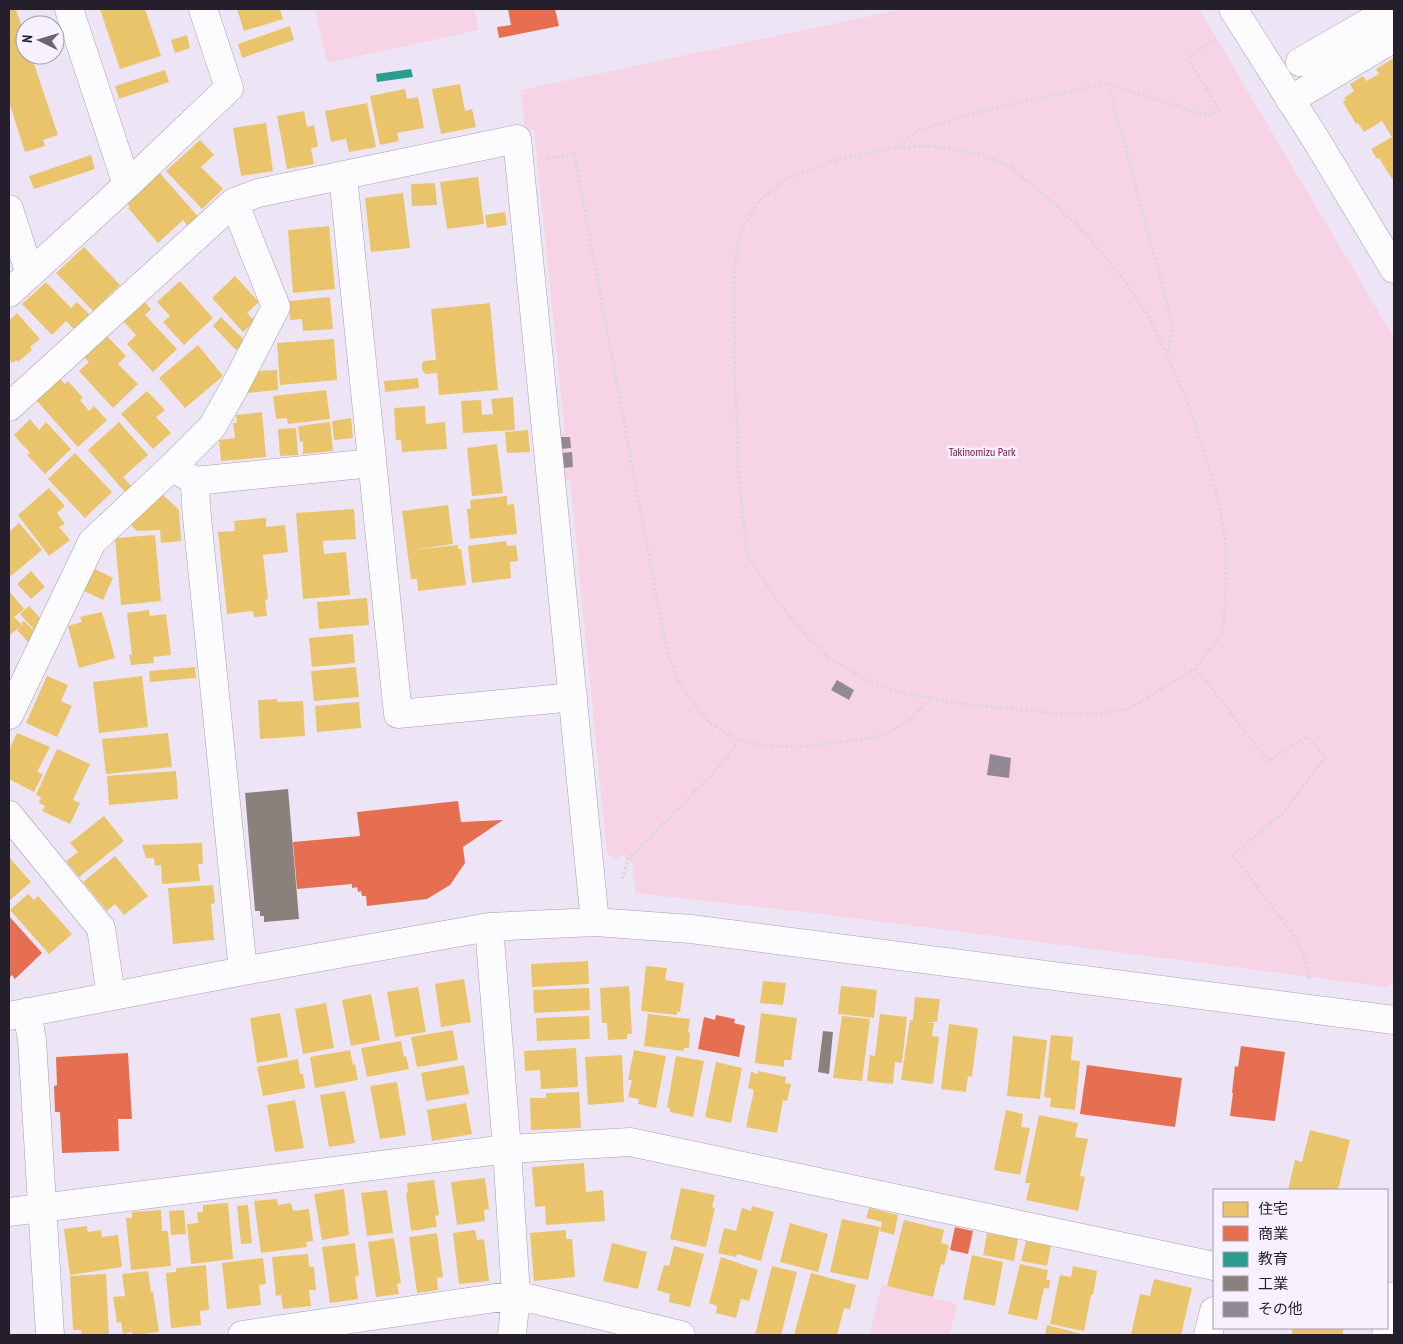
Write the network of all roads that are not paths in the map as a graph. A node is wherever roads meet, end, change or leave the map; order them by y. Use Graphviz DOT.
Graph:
graph roads {
  1 [pos="69,9"];
  2 [pos="203,9"];
  3 [pos="1233,9"];
  4 [pos="1392,9"];
  5 [pos="1394,38"];
  6 [pos="1300,62"];
  7 [pos="1290,100"];
  8 [pos="343,176"];
  9 [pos="127,185"];
  10 [pos="234,202"];
  11 [pos="9,209"];
  12 [pos="1394,269"];
  13 [pos="30,274"];
  14 [pos="9,293"];
  15 [pos="9,407"];
  16 [pos="372,463"];
  17 [pos="172,467"];
  18 [pos="195,482"];
  19 [pos="573,697"];
  20 [pos="9,715"];
  21 [pos="9,815"];
  22 [pos="595,922"];
  23 [pos="489,927"];
  24 [pos="243,971"];
  25 [pos="111,996"];
  26 [pos="18,1014"];
  27 [pos="1394,1020"];
  28 [pos="507,1149"];
  29 [pos="43,1208"];
  30 [pos="9,1212"];
  31 [pos="1213,1266"];
  32 [pos="516,1295"];
  33 [pos="1394,1296"];
  34 [pos="1213,1315"];
  35 [pos="1388,1325"];
  36 [pos="293,1331"];
  37 [pos="50,1335"];
  38 [pos="242,1335"];
  39 [pos="512,1335"];
  40 [pos="681,1335"];
  41 [pos="1208,1335"];
  1 -- 9 [label="street"];
  2 -- 9 [label="street"];
  3 -- 7 [label="street"];
  4 -- 6 [label="street"];
  5 -- 7 [label="street"];
  7 -- 12 [label="street"];
  8 -- 10 [label="street"];
  8 -- 16 [label="street"];
  8 -- 19 [label="street"];
  9 -- 13 [label="street"];
  10 -- 15 [label="street"];
  10 -- 17 [label="street"];
  11 -- 13 [label="street"];
  13 -- 14 [label="street"];
  16 -- 18 [label="street"];
  16 -- 19 [label="street"];
  17 -- 18 [label="street"];
  17 -- 20 [label="street"];
  18 -- 24 [label="street"];
  19 -- 22 [label="street"];
  21 -- 25 [label="street"];
  22 -- 23 [label="street"];
  22 -- 27 [label="street"];
  23 -- 24 [label="street"];
  23 -- 28 [label="street"];
  24 -- 25 [label="street"];
  25 -- 26 [label="street"];
  26 -- 29 [label="street"];
  28 -- 29 [label="street"];
  28 -- 31 [label="street"];
  28 -- 32 [label="street"];
  29 -- 30 [label="street"];
  29 -- 37 [label="street"];
  32 -- 36 [label="street"];
  32 -- 39 [label="street"];
  32 -- 40 [label="street"];
  33 -- 35 [label="street"];
  34 -- 41 [label="street"];
  36 -- 38 [label="street"];
}
